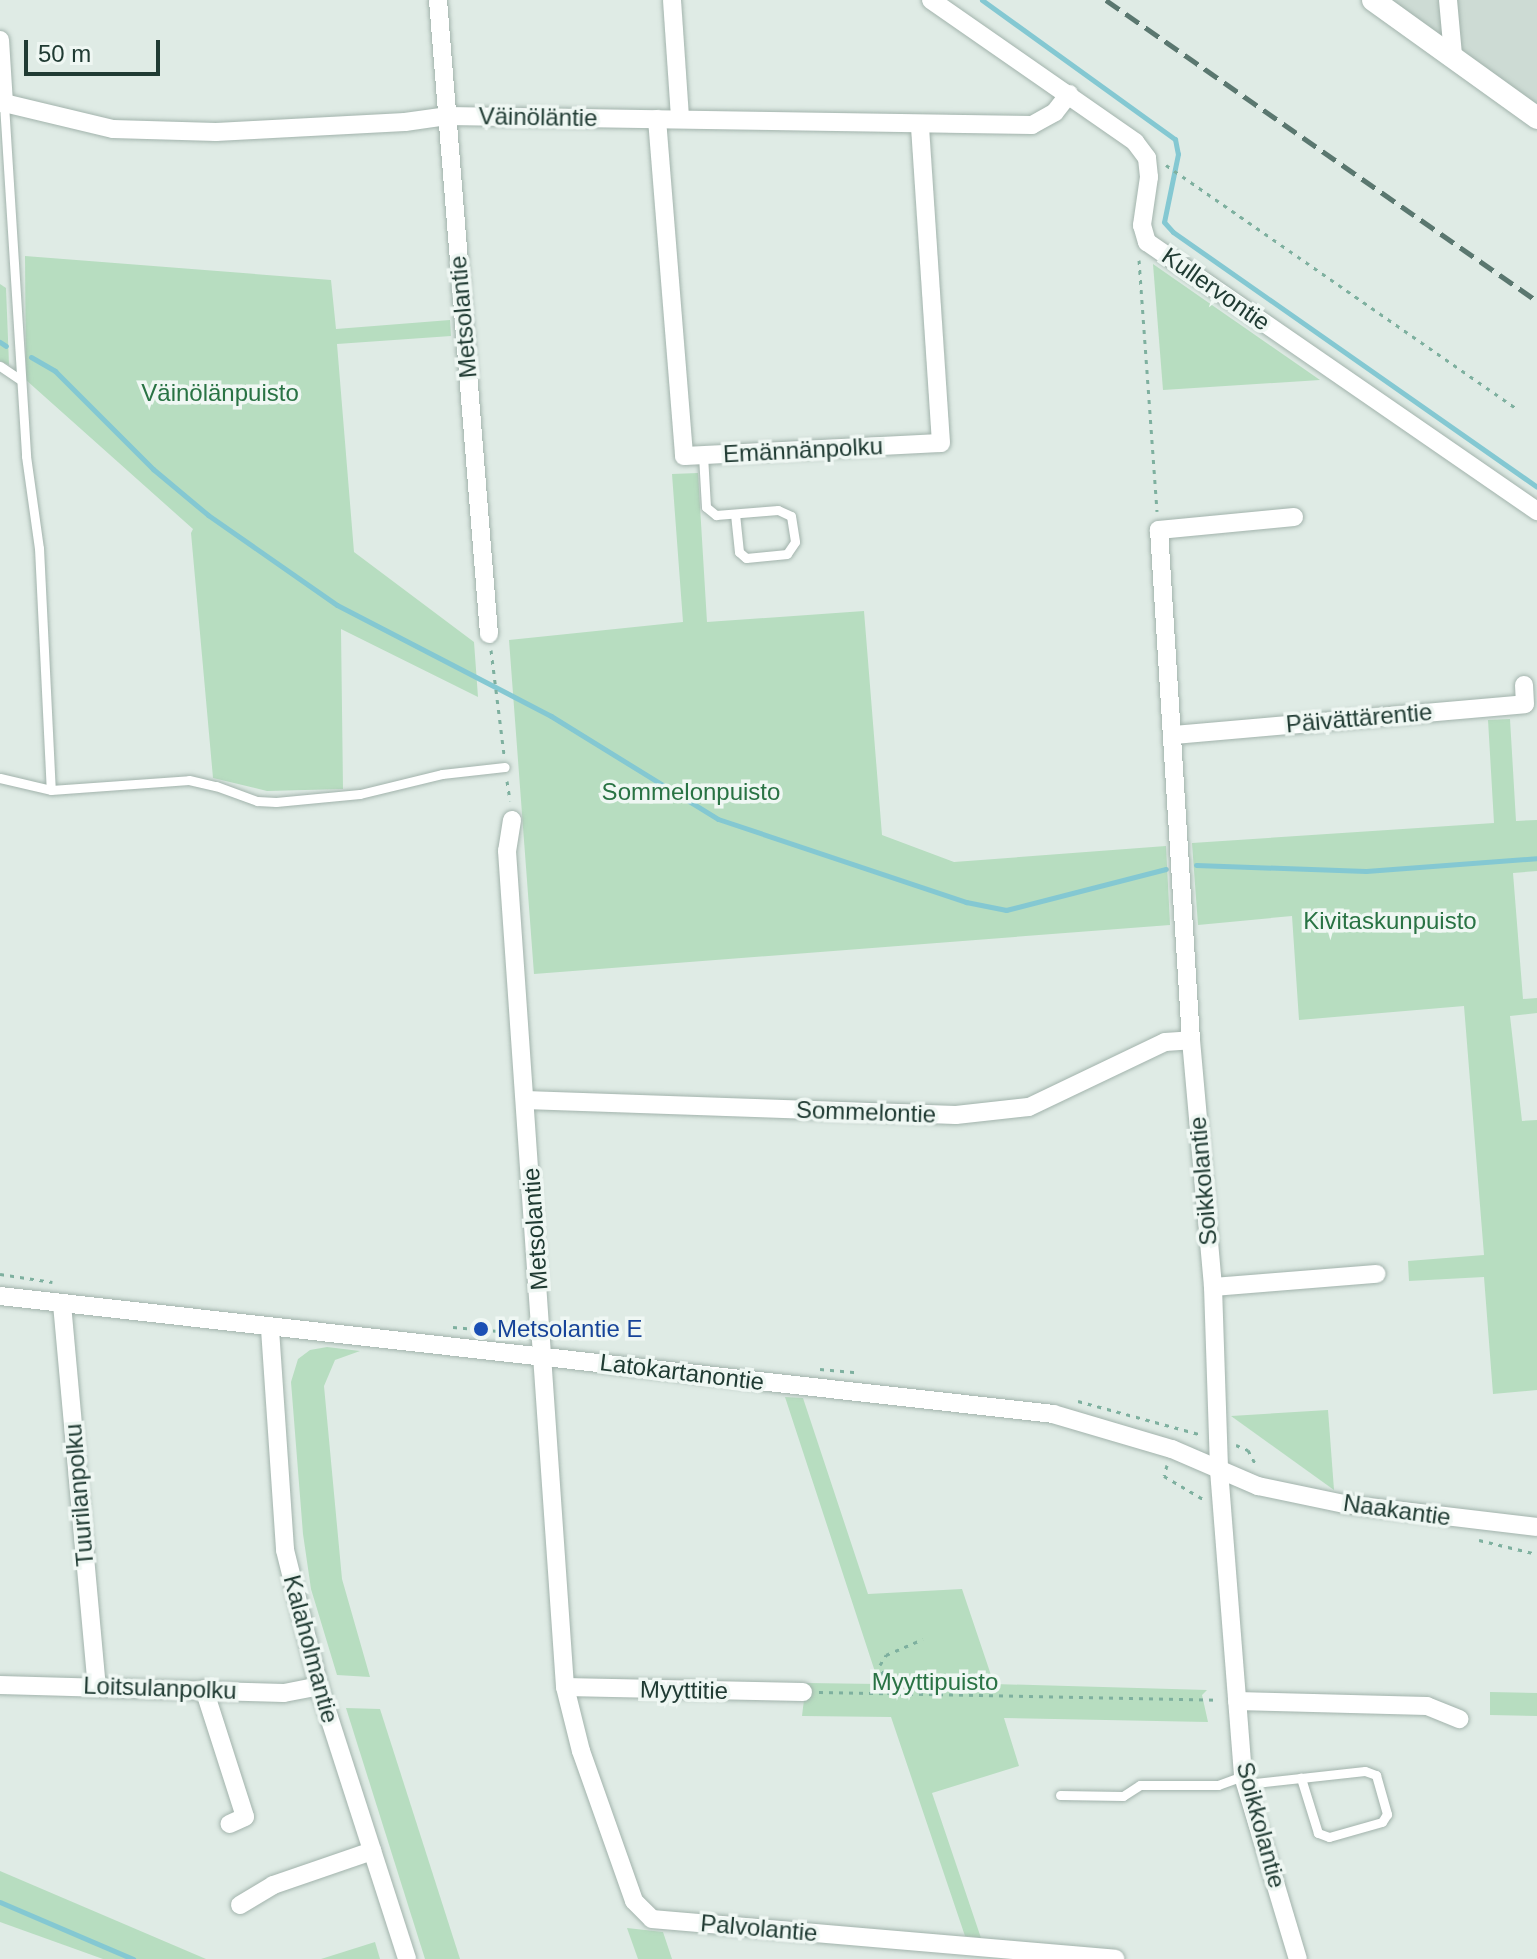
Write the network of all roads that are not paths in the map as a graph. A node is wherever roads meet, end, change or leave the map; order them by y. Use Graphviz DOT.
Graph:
graph roads {
  1 [pos="438,0"];
  2 [pos="672,0"];
  3 [pos="931,0"];
  4 [pos="1373,0"];
  5 [pos="1448,0"];
  6 [pos="0,40"];
  7 [pos="1453,55"];
  8 [pos="1069,94"];
  9 [pos="2,103"];
  10 [pos="447,116"];
  11 [pos="680,118"];
  12 [pos="1537,118"];
  13 [pos="657,119"];
  14 [pos="920,125"];
  15 [pos="0,366"];
  16 [pos="21,380"];
  17 [pos="703,455"];
  18 [pos="1537,511"];
  19 [pos="735,514"];
  20 [pos="1294,517"];
  21 [pos="489,634"];
  22 [pos="1524,685"];
  23 [pos="1174,735"];
  24 [pos="505,767"];
  25 [pos="0,778"];
  26 [pos="51,790"];
  27 [pos="512,820"];
  28 [pos="1191,1040"];
  29 [pos="525,1100"];
  30 [pos="1376,1274"];
  31 [pos="1213,1287"];
  32 [pos="0,1296"];
  33 [pos="62,1304"];
  34 [pos="270,1329"];
  35 [pos="544,1356"];
  36 [pos="1219,1470"];
  37 [pos="1258,1486"];
  38 [pos="1537,1527"];
  39 [pos="0,1685"];
  40 [pos="97,1686"];
  41 [pos="319,1686"];
  42 [pos="565,1687"];
  43 [pos="204,1689"];
  44 [pos="803,1692"];
  45 [pos="1237,1701"];
  46 [pos="1460,1719"];
  47 [pos="1301,1778"];
  48 [pos="1245,1780"];
  49 [pos="1060,1795"];
  50 [pos="229,1824"];
  51 [pos="372,1851"];
  52 [pos="240,1905"];
  53 [pos="407,1959"];
  54 [pos="1115,1959"];
  55 [pos="1298,1959"];
  1 -- 10 [label="street, Metsolantie"];
  2 -- 11 [label="street"];
  3 -- 8 [label="street"];
  4 -- 7 [label="street"];
  5 -- 7 [label="street"];
  6 -- 9 [label="street"];
  7 -- 12 [label="street"];
  8 -- 14 [label="street, Väinöläntie"];
  8 -- 18 [label="street, Kullervontie"];
  9 -- 10 [label="street, Väinöläntie"];
  9 -- 16 [label="lane"];
  10 -- 13 [label="street, Väinöläntie"];
  10 -- 21 [label="street, Metsolantie"];
  11 -- 13 [label="street, Väinöläntie"];
  11 -- 14 [label="street, Väinöläntie"];
  13 -- 17 [label="street, Emännänpolku"];
  14 -- 17 [label="street, Emännänpolku"];
  15 -- 16 [label="lane"];
  16 -- 26 [label="lane"];
  17 -- 19 [label="lane"];
  19 -- 19 [label="lane"];
  20 -- 23 [label="street, Soikkolantie"];
  22 -- 23 [label="street, Päivättärentie"];
  23 -- 28 [label="street, Soikkolantie"];
  24 -- 26 [label="lane"];
  25 -- 26 [label="lane"];
  27 -- 29 [label="street, Metsolantie"];
  28 -- 29 [label="street, Sommelontie"];
  28 -- 31 [label="street, Soikkolantie"];
  29 -- 35 [label="street, Metsolantie"];
  30 -- 31 [label="street"];
  31 -- 36 [label="street, Soikkolantie"];
  32 -- 33 [label="street, Latokartanontie"];
  33 -- 34 [label="street, Latokartanontie"];
  33 -- 40 [label="street, Tuurilanpolku"];
  34 -- 35 [label="street, Latokartanontie"];
  34 -- 41 [label="street, Kalaholmantie"];
  35 -- 36 [label="street, Latokartanontie"];
  35 -- 42 [label="street, Metsolantie"];
  36 -- 37 [label="street, Latokartanontie"];
  36 -- 45 [label="street, Soikkolantie"];
  37 -- 38 [label="street, Naakantie"];
  39 -- 40 [label="street, Loitsulanpolku"];
  40 -- 43 [label="street, Loitsulanpolku"];
  41 -- 43 [label="street, Loitsulanpolku"];
  41 -- 51 [label="street, Kalaholmantie"];
  42 -- 44 [label="street, Myyttitie"];
  42 -- 54 [label="street, Palvolantie"];
  43 -- 50 [label="street"];
  45 -- 46 [label="street"];
  45 -- 48 [label="street, Soikkolantie"];
  47 -- 47 [label="lane"];
  47 -- 48 [label="lane"];
  48 -- 49 [label="lane"];
  48 -- 55 [label="street, Soikkolantie"];
  51 -- 52 [label="street"];
  51 -- 53 [label="street, Kalaholmantie"];
}
